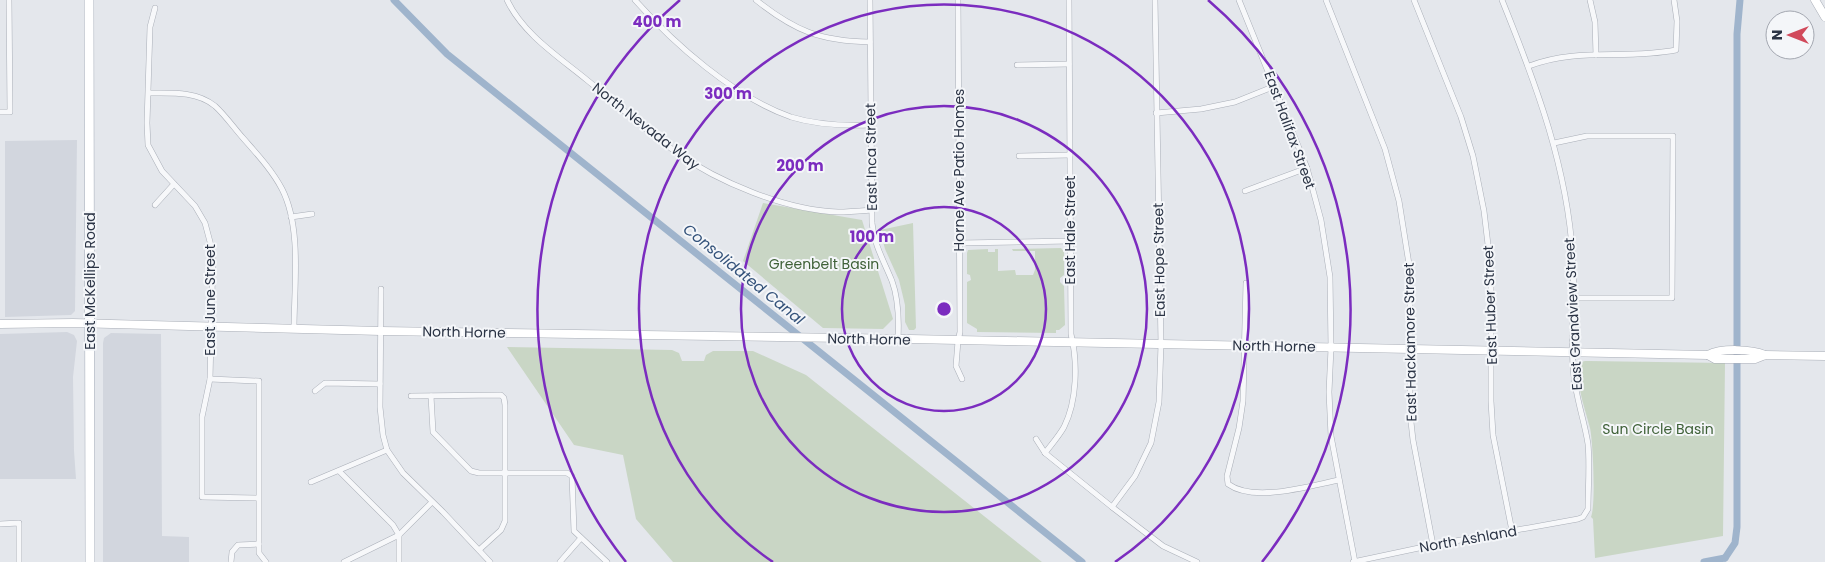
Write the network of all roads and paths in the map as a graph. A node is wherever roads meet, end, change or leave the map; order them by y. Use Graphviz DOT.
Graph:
graph roads {
  1 [pos="9,0"];
  2 [pos="89,0"];
  3 [pos="507,0"];
  4 [pos="636,0"];
  5 [pos="756,0"];
  6 [pos="870,0"];
  7 [pos="958,0"];
  8 [pos="1068,0"];
  9 [pos="1155,0"];
  10 [pos="1239,0"];
  11 [pos="1326,0"];
  12 [pos="1414,0"];
  13 [pos="1502,0"];
  14 [pos="1590,0"];
  15 [pos="1674,0"];
  16 [pos="1815,0"];
  17 [pos="155,8"];
  18 [pos="1825,17"];
  19 [pos="870,42"];
  20 [pos="1596,55"];
  21 [pos="1069,64"];
  22 [pos="1018,65"];
  23 [pos="1529,66"];
  24 [pos="1275,86"];
  25 [pos="149,93"];
  26 [pos="0,112"];
  27 [pos="1156,113"];
  28 [pos="870,126"];
  29 [pos="1554,143"];
  30 [pos="1070,155"];
  31 [pos="1019,156"];
  32 [pos="1307,168"];
  33 [pos="174,184"];
  34 [pos="1244,191"];
  35 [pos="155,205"];
  36 [pos="872,210"];
  37 [pos="312,214"];
  38 [pos="291,217"];
  39 [pos="1070,241"];
  40 [pos="960,242"];
  41 [pos="1246,283"];
  42 [pos="382,289"];
  43 [pos="1574,298"];
  44 [pos="0,324"];
  45 [pos="90,325"];
  46 [pos="211,328"];
  47 [pos="294,329"];
  48 [pos="381,331"];
  49 [pos="898,339"];
  50 [pos="958,340"];
  51 [pos="1073,343"];
  52 [pos="1160,344"];
  53 [pos="1245,345"];
  54 [pos="1331,348"];
  55 [pos="1410,350"];
  56 [pos="1492,350"];
  57 [pos="1573,352"];
  58 [pos="1825,356"];
  59 [pos="210,379"];
  60 [pos="962,379"];
  61 [pos="380,384"];
  62 [pos="315,391"];
  63 [pos="411,396"];
  64 [pos="431,396"];
  65 [pos="1036,439"];
  66 [pos="387,450"];
  67 [pos="1045,453"];
  68 [pos="339,472"];
  69 [pos="505,473"];
  70 [pos="1339,480"];
  71 [pos="311,482"];
  72 [pos="258,498"];
  73 [pos="432,502"];
  74 [pos="1112,507"];
  75 [pos="1583,517"];
  76 [pos="0,524"];
  77 [pos="1512,531"];
  78 [pos="399,534"];
  79 [pos="582,538"];
  80 [pos="259,544"];
  81 [pos="1433,545"];
  82 [pos="479,550"];
  83 [pos="19,562"];
  84 [pos="90,562"];
  85 [pos="231,562"];
  86 [pos="266,562"];
  87 [pos="344,562"];
  88 [pos="399,562"];
  89 [pos="490,562"];
  90 [pos="560,562"];
  91 [pos="607,562"];
  92 [pos="1197,562"];
  93 [pos="1354,562"];
  1 -- 26 [label="street"];
  2 -- 45 [label="main road, East McKellips Road"];
  3 -- 36 [label="street, North Nevada Way"];
  4 -- 28 [label="street"];
  5 -- 19 [label="street"];
  6 -- 19 [label="street, East Inca Street"];
  7 -- 40 [label="street, Horne Ave Patio Homes"];
  8 -- 21 [label="street, East Hale Street"];
  9 -- 27 [label="street, East Hope Street"];
  10 -- 24 [label="street, East Halifax Street"];
  11 -- 55 [label="street, East Hackamore Street"];
  12 -- 56 [label="street, East Huber Street"];
  13 -- 23 [label="street, East Grandview Street"];
  14 -- 20 [label="street"];
  15 -- 20 [label="street"];
  16 -- 18 [label="street"];
  17 -- 25 [label="street, East June Street"];
  19 -- 28 [label="street, East Inca Street"];
  20 -- 23 [label="street"];
  21 -- 22 [label="street"];
  21 -- 30 [label="street, East Hale Street"];
  23 -- 29 [label="street, East Grandview Street"];
  24 -- 27 [label="street"];
  24 -- 32 [label="street, East Halifax Street"];
  25 -- 33 [label="street, East June Street"];
  25 -- 38 [label="street"];
  27 -- 52 [label="street, East Hope Street"];
  28 -- 36 [label="street, East Inca Street"];
  29 -- 43 [label="street, East Grandview Street"];
  29 -- 43 [label="street"];
  30 -- 31 [label="street"];
  30 -- 39 [label="street, East Hale Street"];
  32 -- 34 [label="street"];
  32 -- 54 [label="street, East Halifax Street"];
  33 -- 35 [label="street"];
  33 -- 46 [label="street, East June Street"];
  36 -- 49 [label="street, East Inca Street"];
  37 -- 38 [label="street"];
  38 -- 47 [label="street"];
  39 -- 40 [label="street"];
  39 -- 51 [label="street, East Hale Street"];
  40 -- 50 [label="street, Horne Ave Patio Homes"];
  41 -- 53 [label="street"];
  42 -- 48 [label="street"];
  43 -- 57 [label="street, East Grandview Street"];
  44 -- 45 [label="street, North Horne"];
  45 -- 46 [label="street, North Horne"];
  45 -- 84 [label="main road, East McKellips Road"];
  46 -- 47 [label="street, North Horne"];
  46 -- 59 [label="street, East June Street"];
  47 -- 48 [label="street, North Horne"];
  48 -- 49 [label="street, North Horne"];
  48 -- 61 [label="street"];
  49 -- 50 [label="street, North Horne"];
  50 -- 51 [label="street, North Horne"];
  50 -- 60 [label="street, Horne Ave Patio Homes"];
  51 -- 52 [label="street, North Horne"];
  51 -- 67 [label="street, East Hale Street"];
  52 -- 53 [label="street, North Horne"];
  52 -- 74 [label="street, East Hope Street"];
  53 -- 54 [label="street, North Horne"];
  53 -- 70 [label="street"];
  54 -- 55 [label="street, North Horne"];
  54 -- 70 [label="street, East Halifax Street"];
  55 -- 56 [label="street, North Horne"];
  55 -- 81 [label="street, East Hackamore Street"];
  56 -- 57 [label="street, North Horne"];
  56 -- 77 [label="street, East Huber Street"];
  57 -- 58 [label="street, North Horne"];
  57 -- 75 [label="street, East Grandview Street"];
  59 -- 72 [label="street"];
  59 -- 72 [label="street, East June Street"];
  61 -- 62 [label="street"];
  61 -- 66 [label="street"];
  63 -- 64 [label="street"];
  64 -- 69 [label="street"];
  64 -- 69 [label="street"];
  65 -- 67 [label="street"];
  66 -- 68 [label="street"];
  66 -- 73 [label="street"];
  67 -- 74 [label="street"];
  68 -- 71 [label="street"];
  68 -- 78 [label="street"];
  69 -- 79 [label="street"];
  69 -- 82 [label="street"];
  70 -- 93 [label="street, East Halifax Street"];
  72 -- 80 [label="street"];
  73 -- 78 [label="street"];
  73 -- 82 [label="street"];
  74 -- 92 [label="street"];
  75 -- 77 [label="street, North Ashland"];
  76 -- 83 [label="street"];
  77 -- 81 [label="street, North Ashland"];
  78 -- 87 [label="street"];
  78 -- 88 [label="street"];
  79 -- 90 [label="street"];
  79 -- 91 [label="street"];
  80 -- 85 [label="street"];
  80 -- 86 [label="street"];
  81 -- 93 [label="street, North Ashland"];
  82 -- 89 [label="street"];
}
